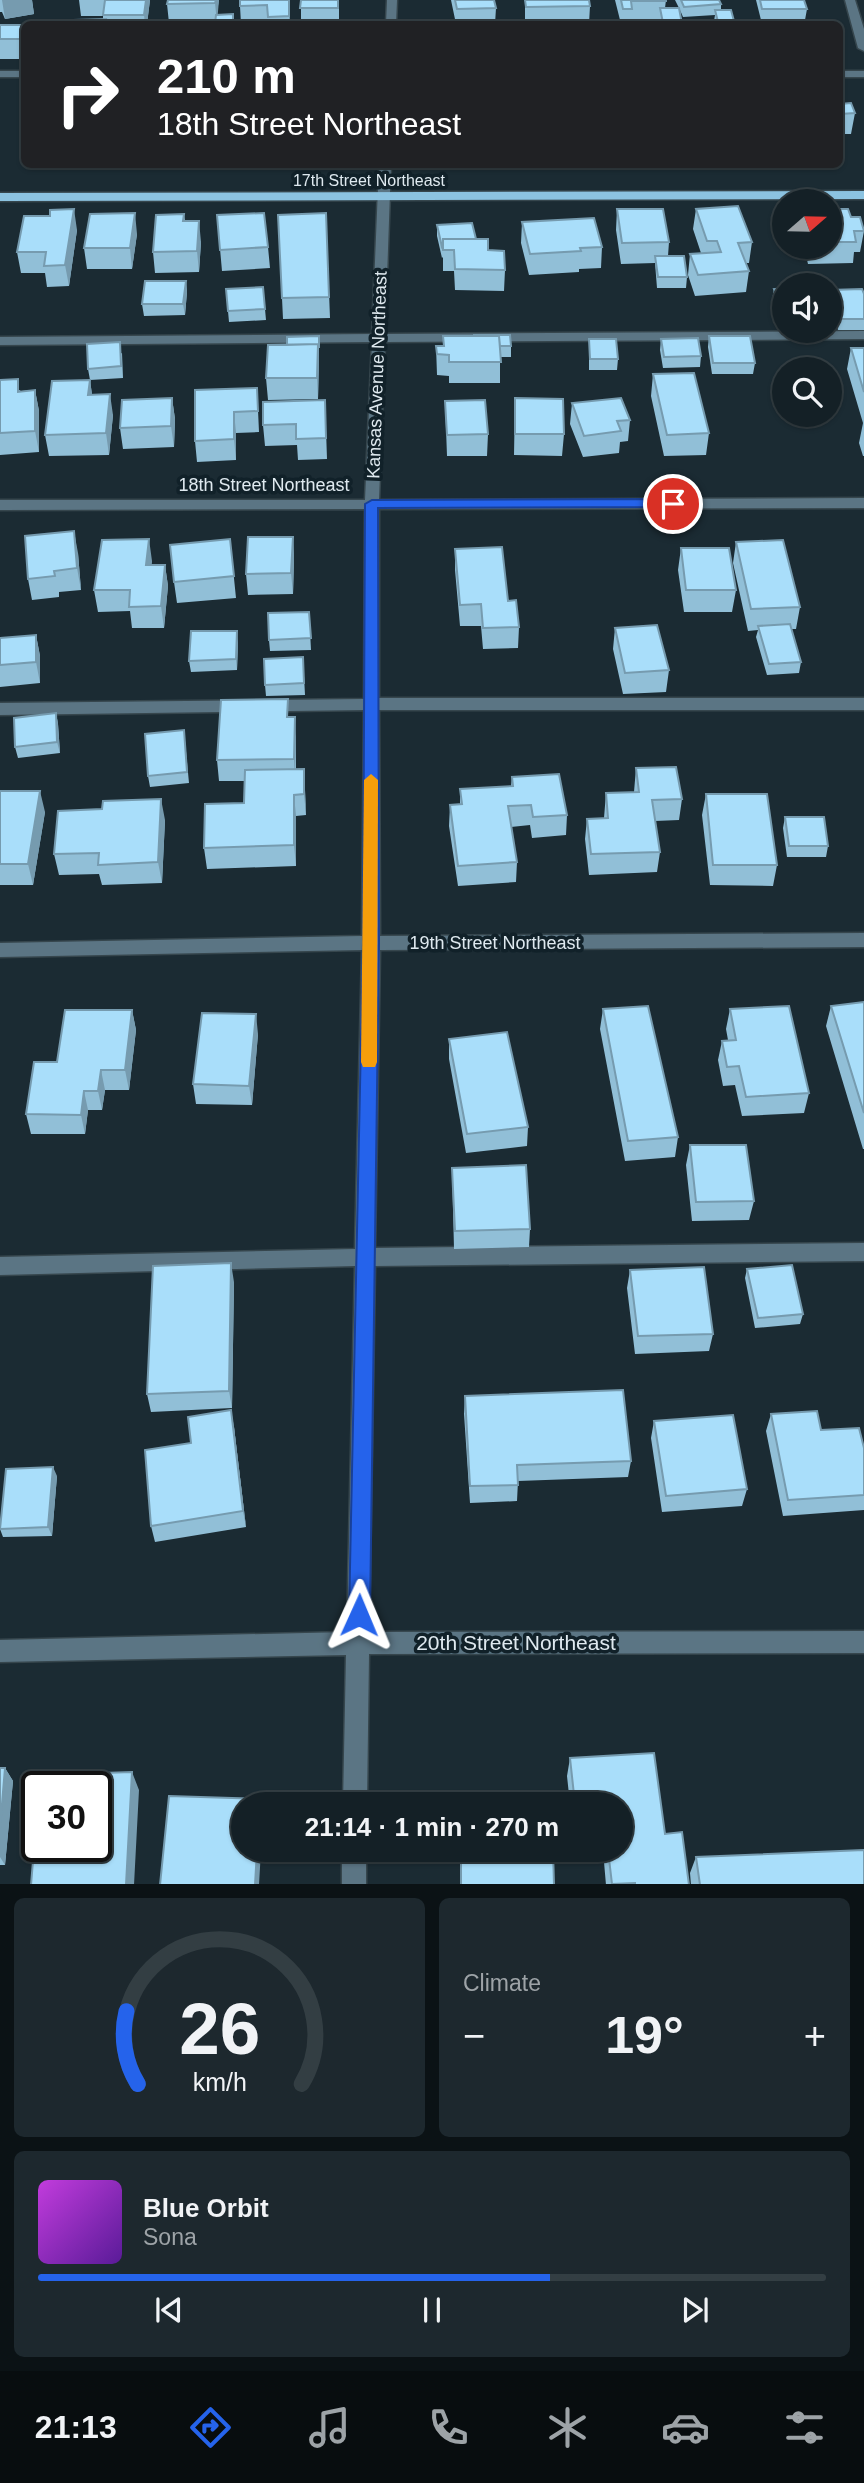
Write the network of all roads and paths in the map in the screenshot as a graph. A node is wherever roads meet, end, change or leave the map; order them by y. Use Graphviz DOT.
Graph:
graph roads {
  1 [pos="392,0"];
  2 [pos="850,0"];
  3 [pos="391,21"];
  4 [pos="864,48"];
  5 [pos="0,74"];
  6 [pos="21,74"];
  7 [pos="843,74"];
  8 [pos="864,74"];
  9 [pos="385,168"];
  10 [pos="384,195"];
  11 [pos="864,195"];
  12 [pos="0,197"];
  13 [pos="864,335"];
  14 [pos="379,338"];
  15 [pos="0,341"];
  16 [pos="864,503"];
  17 [pos="372,504"];
  18 [pos="0,505"];
  19 [pos="371,704"];
  20 [pos="864,704"];
  21 [pos="0,709"];
  22 [pos="864,940"];
  23 [pos="371,943"];
  24 [pos="0,950"];
  25 [pos="864,1252"];
  26 [pos="366,1257"];
  27 [pos="0,1265"];
  28 [pos="864,1642"];
  29 [pos="359,1643"];
  30 [pos="0,1651"];
  31 [pos="355,1792"];
  32 [pos="354,1862"];
  33 [pos="354,1884"];
  1 -- 3 [label="street"];
  2 -- 4 [label="street"];
  5 -- 6 [label="street"];
  7 -- 8 [label="street"];
  9 -- 10 [label="street, Kansas Avenue Northeast"];
  10 -- 11 [label="main road, 17th Street Northeast"];
  10 -- 12 [label="main road, 17th Street Northeast"];
  10 -- 14 [label="street, Kansas Avenue Northeast"];
  13 -- 14 [label="street"];
  14 -- 15 [label="street"];
  14 -- 17 [label="street, Kansas Avenue Northeast"];
  16 -- 17 [label="street, 18th Street Northeast"];
  17 -- 18 [label="street, 18th Street Northeast"];
  17 -- 19 [label="street, Kansas Avenue Northeast"];
  19 -- 20 [label="street"];
  19 -- 21 [label="street"];
  19 -- 23 [label="street, Kansas Avenue Northeast"];
  22 -- 23 [label="street, 19th Street Northeast"];
  23 -- 24 [label="street, 19th Street Northeast"];
  23 -- 26 [label="street, Kansas Avenue Northeast"];
  25 -- 26 [label="street"];
  26 -- 27 [label="street"];
  26 -- 29 [label="street, Kansas Avenue Northeast"];
  28 -- 29 [label="street, 20th Street Northeast"];
  29 -- 30 [label="street, 20th Street Northeast"];
  29 -- 31 [label="street, Kansas Avenue Northeast"];
  32 -- 33 [label="street"];
}
